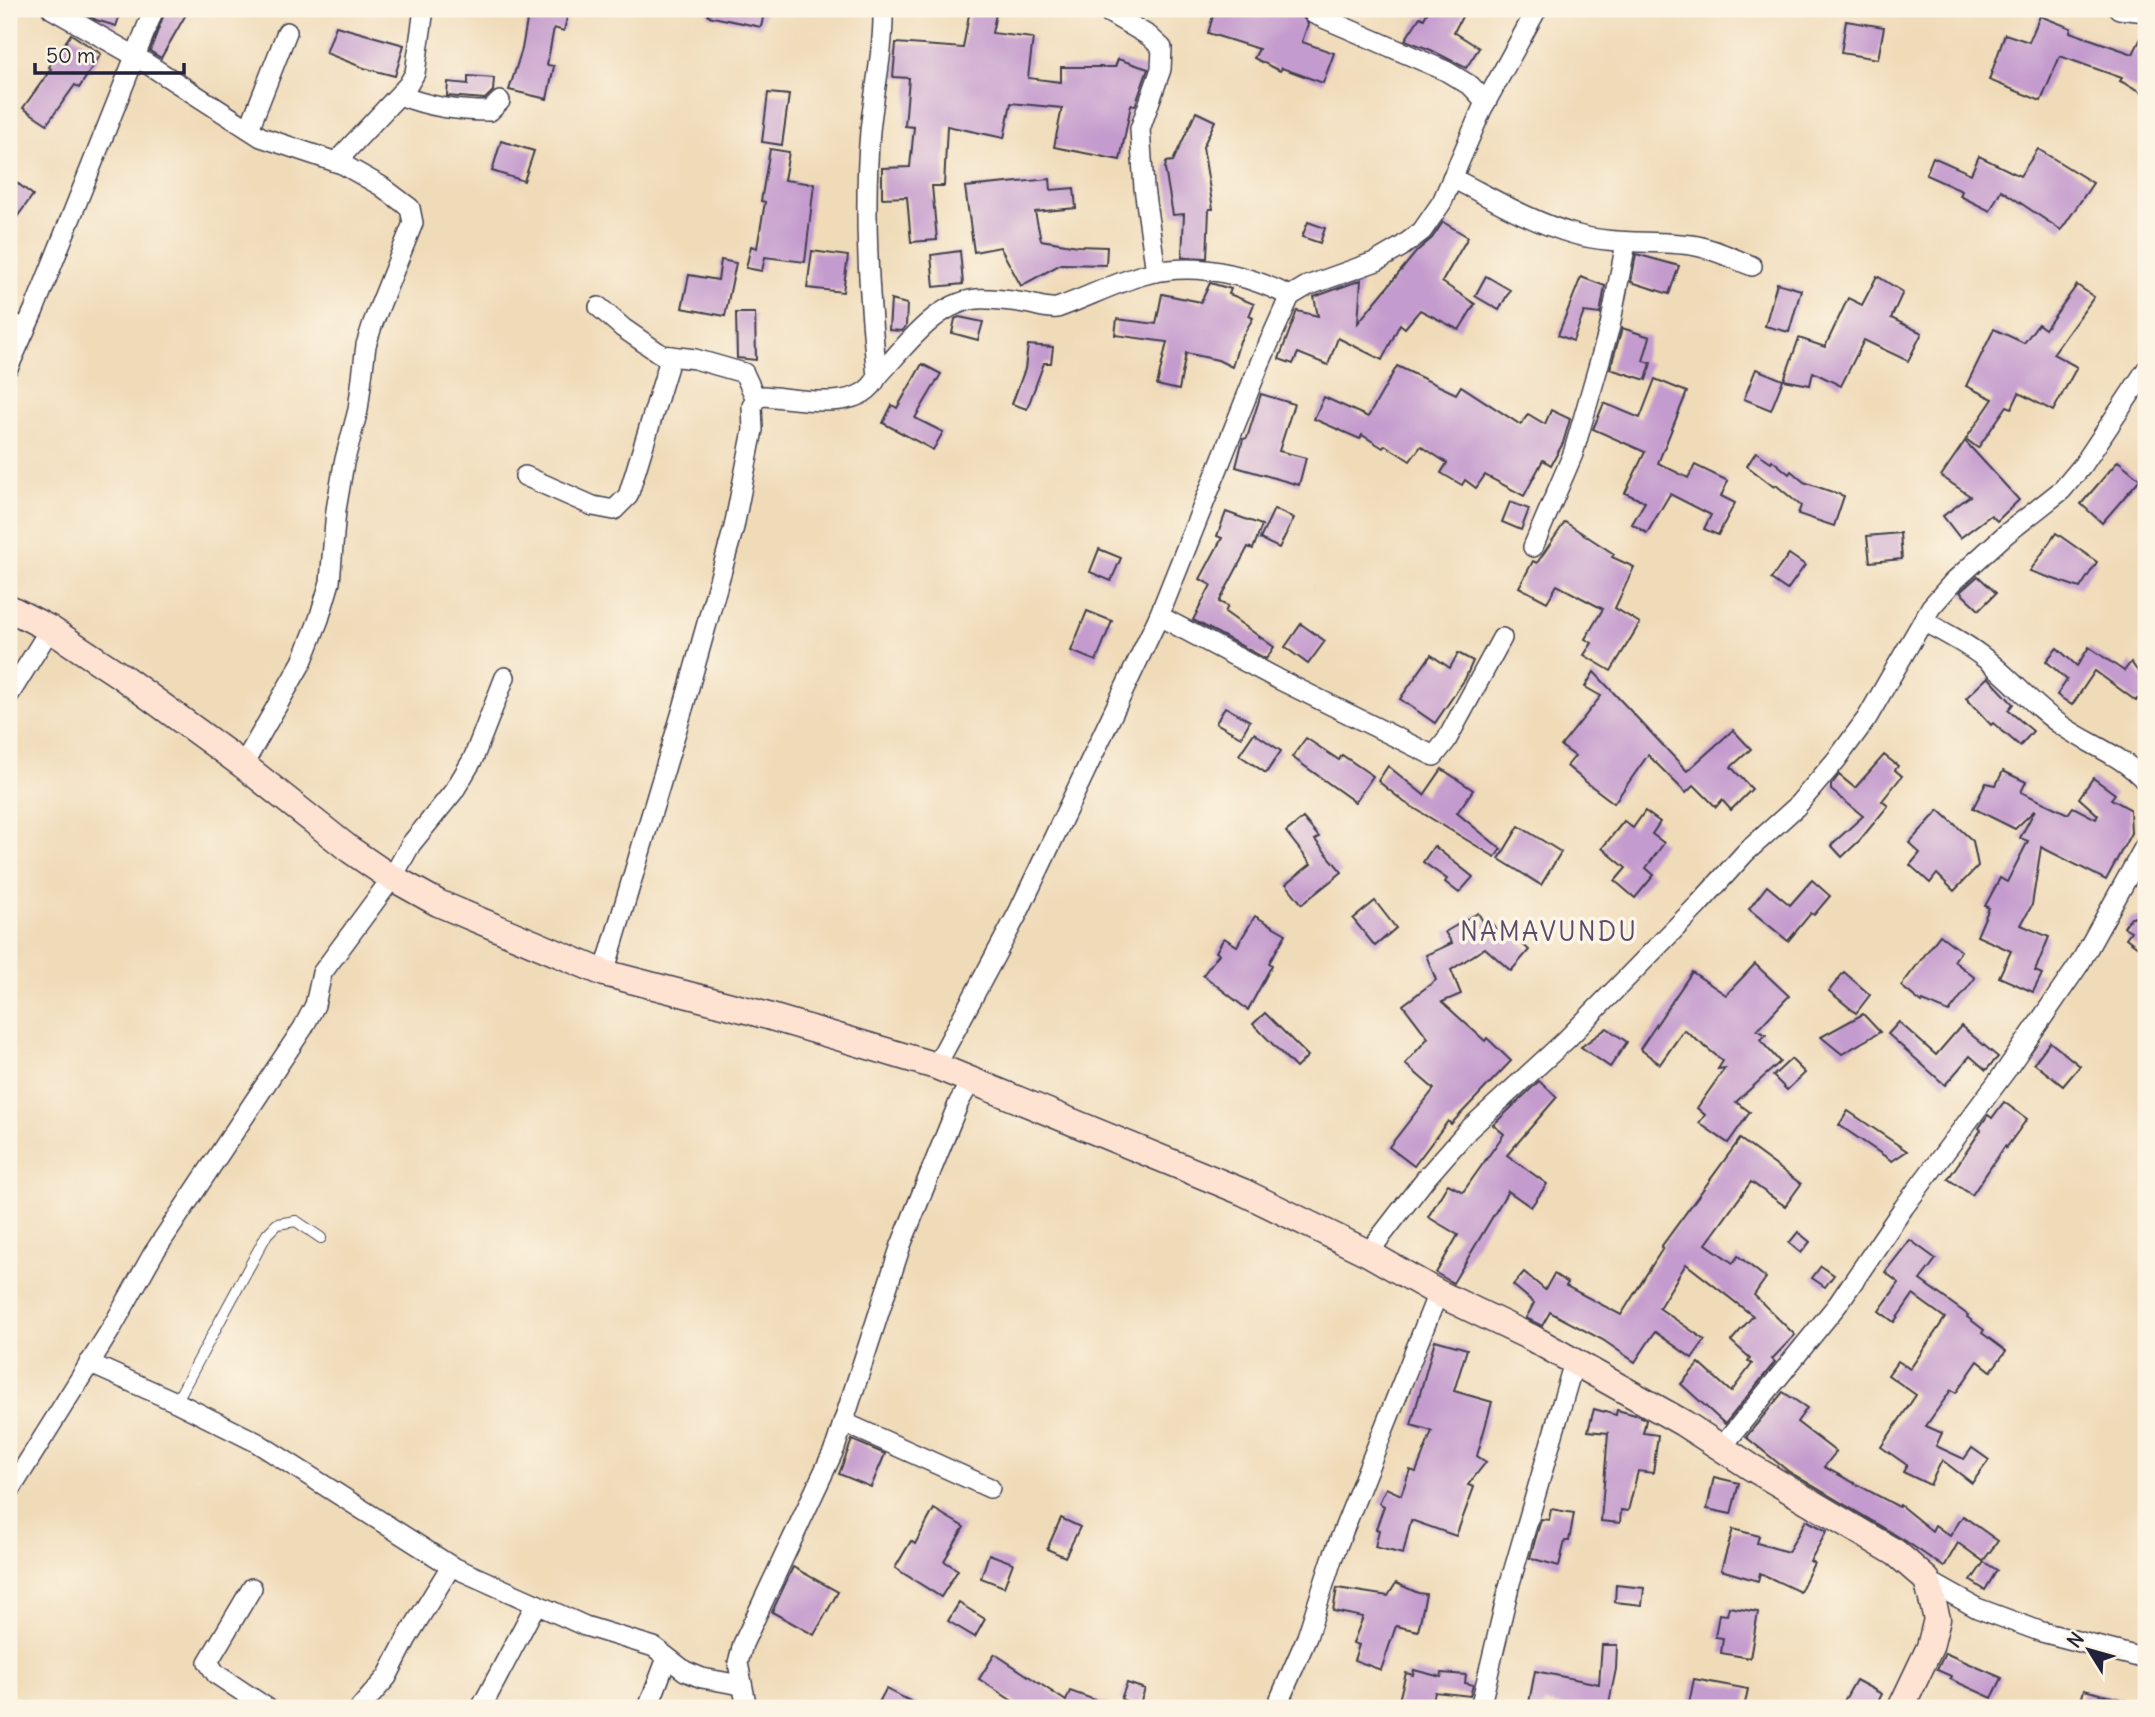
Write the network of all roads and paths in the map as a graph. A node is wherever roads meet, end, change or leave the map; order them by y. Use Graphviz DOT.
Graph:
graph roads {
  1 [pos="52,9"];
  2 [pos="154,9"];
  3 [pos="424,9"];
  4 [pos="883,9"];
  5 [pos="1103,9"];
  6 [pos="1537,9"];
  7 [pos="2119,9"];
  8 [pos="2146,12"];
  9 [pos="1314,14"];
  10 [pos="287,32"];
  11 [pos="135,56"];
  12 [pos="399,95"];
  13 [pos="500,101"];
  14 [pos="1486,102"];
  15 [pos="249,129"];
  16 [pos="335,162"];
  17 [pos="1452,178"];
  18 [pos="1626,243"];
  19 [pos="1752,266"];
  20 [pos="1156,272"];
  21 [pos="1290,296"];
  22 [pos="599,307"];
  23 [pos="17,326"];
  24 [pos="671,356"];
  25 [pos="9,366"];
  26 [pos="2146,370"];
  27 [pos="877,377"];
  28 [pos="756,399"];
  29 [pos="525,476"];
  30 [pos="1533,547"];
  31 [pos="9,608"];
  32 [pos="1159,616"];
  33 [pos="1923,621"];
  34 [pos="50,629"];
  35 [pos="1502,638"];
  36 [pos="505,677"];
  37 [pos="9,695"];
  38 [pos="243,765"];
  39 [pos="2146,782"];
  40 [pos="2146,844"];
  41 [pos="392,878"];
  42 [pos="604,973"];
  43 [pos="936,1066"];
  44 [pos="971,1081"];
  45 [pos="321,1238"];
  46 [pos="1368,1253"];
  47 [pos="1438,1293"];
  48 [pos="1574,1362"];
  49 [pos="89,1363"];
  50 [pos="176,1402"];
  51 [pos="844,1422"];
  52 [pos="1721,1448"];
  53 [pos="990,1488"];
  54 [pos="9,1492"];
  55 [pos="452,1566"];
  56 [pos="1927,1580"];
  57 [pos="252,1588"];
  58 [pos="536,1604"];
  59 [pos="667,1658"];
  60 [pos="2146,1659"];
  61 [pos="741,1685"];
  62 [pos="267,1708"];
  63 [pos="360,1708"];
  64 [pos="481,1708"];
  65 [pos="648,1708"];
  66 [pos="747,1708"];
  67 [pos="1276,1708"];
  68 [pos="1480,1708"];
  69 [pos="1901,1708"];
  1 -- 11 [label="street"];
  2 -- 11 [label="street"];
  3 -- 12 [label="street"];
  4 -- 27 [label="street"];
  5 -- 20 [label="street"];
  6 -- 14 [label="street"];
  7 -- 8 [label="street"];
  9 -- 14 [label="street"];
  10 -- 15 [label="street"];
  11 -- 15 [label="street"];
  11 -- 23 [label="street"];
  12 -- 13 [label="street"];
  12 -- 16 [label="street"];
  14 -- 17 [label="street"];
  15 -- 16 [label="street"];
  16 -- 38 [label="street"];
  17 -- 18 [label="street"];
  17 -- 21 [label="street"];
  18 -- 19 [label="street"];
  18 -- 30 [label="street"];
  20 -- 21 [label="street"];
  20 -- 27 [label="street"];
  21 -- 32 [label="street"];
  22 -- 24 [label="street"];
  23 -- 25 [label="street"];
  24 -- 28 [label="street"];
  24 -- 29 [label="street"];
  26 -- 33 [label="street"];
  27 -- 28 [label="street"];
  28 -- 42 [label="street"];
  31 -- 34 [label="street"];
  32 -- 35 [label="street"];
  32 -- 43 [label="street"];
  33 -- 39 [label="street"];
  33 -- 46 [label="street"];
  34 -- 37 [label="street"];
  34 -- 38 [label="street"];
  36 -- 41 [label="street"];
  38 -- 41 [label="street"];
  40 -- 52 [label="street"];
  41 -- 42 [label="street"];
  41 -- 49 [label="street"];
  42 -- 43 [label="street"];
  43 -- 44 [label="street"];
  44 -- 46 [label="street"];
  44 -- 51 [label="street"];
  45 -- 50 [label="lane"];
  46 -- 47 [label="street"];
  47 -- 48 [label="street"];
  47 -- 67 [label="street"];
  48 -- 52 [label="street"];
  48 -- 68 [label="street"];
  49 -- 50 [label="street"];
  49 -- 54 [label="street"];
  50 -- 55 [label="street"];
  51 -- 53 [label="street"];
  51 -- 61 [label="street"];
  52 -- 56 [label="street"];
  55 -- 58 [label="street"];
  55 -- 63 [label="street"];
  56 -- 60 [label="street"];
  56 -- 69 [label="street"];
  57 -- 62 [label="street"];
  58 -- 59 [label="street"];
  58 -- 64 [label="street"];
  59 -- 61 [label="street"];
  59 -- 65 [label="street"];
  61 -- 66 [label="street"];
}
